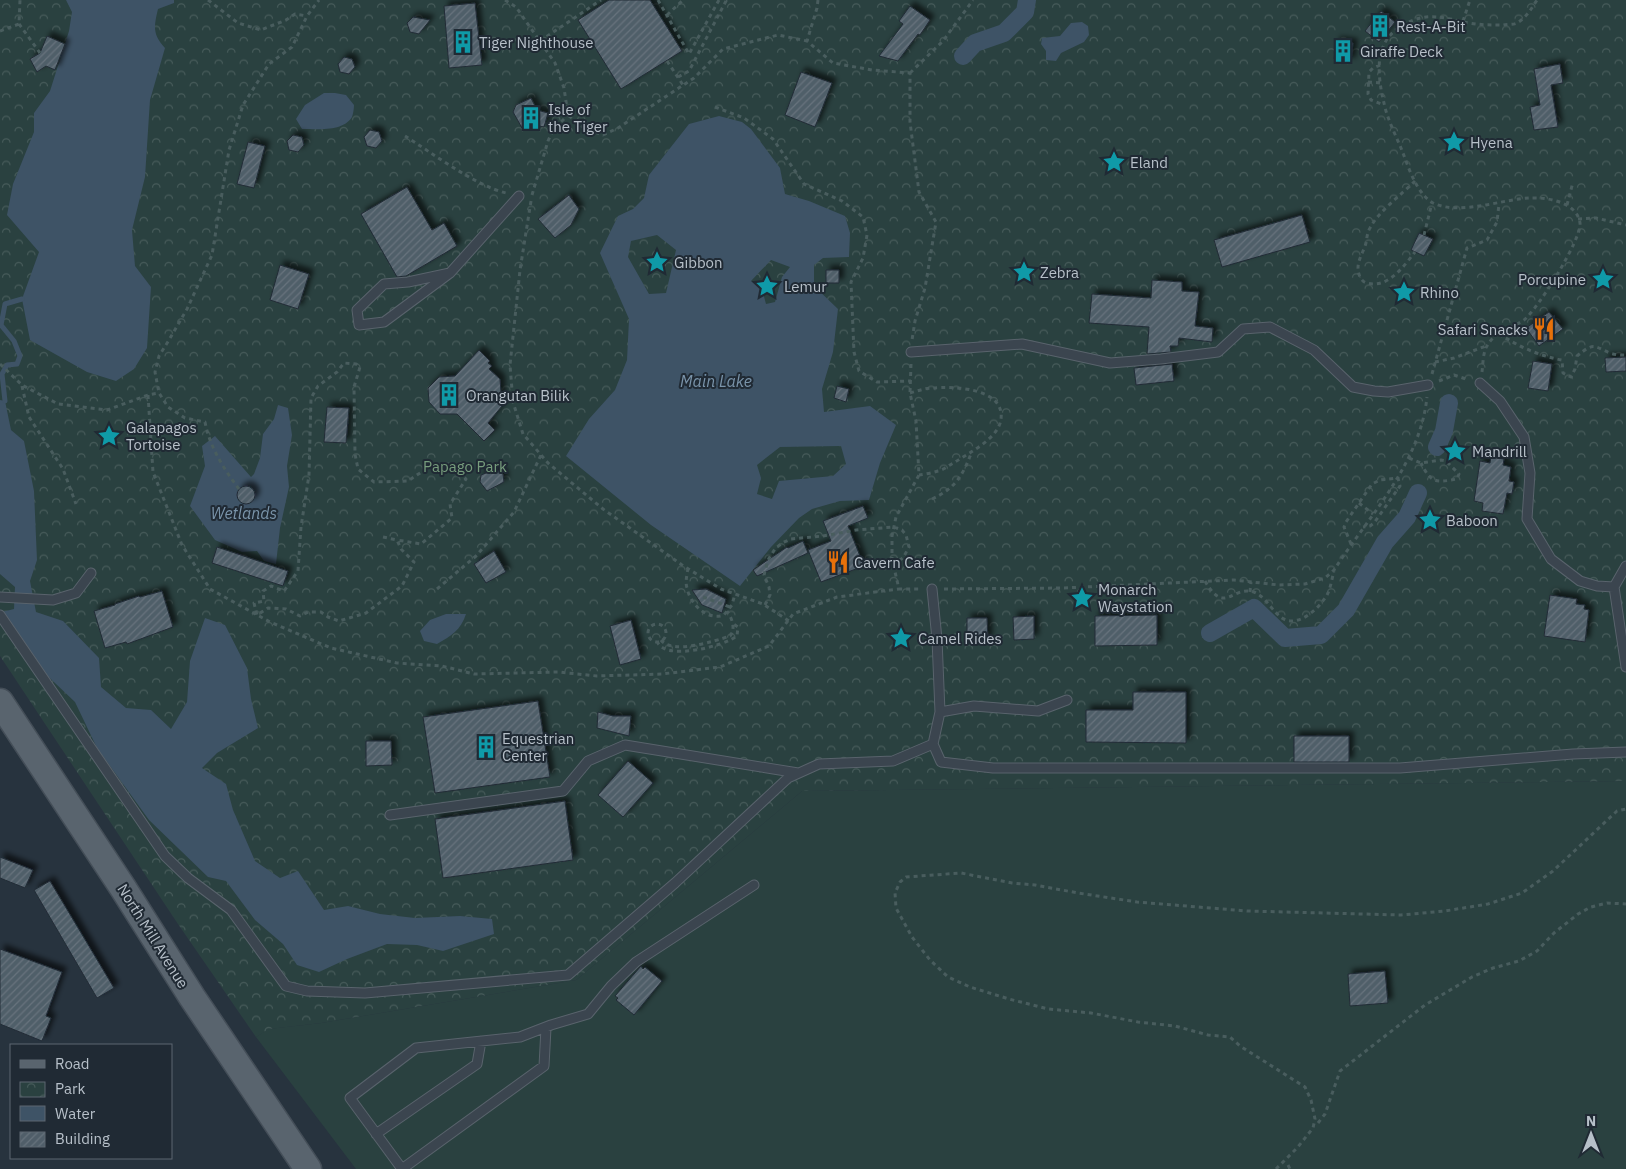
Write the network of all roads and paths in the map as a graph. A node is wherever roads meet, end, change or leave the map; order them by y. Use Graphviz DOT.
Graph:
graph roads {
  1 [pos="20,0"];
  2 [pos="208,0"];
  3 [pos="319,0"];
  4 [pos="505,0"];
  5 [pos="601,0"];
  6 [pos="658,0"];
  7 [pos="683,0"];
  8 [pos="719,0"];
  9 [pos="724,0"];
  10 [pos="818,0"];
  11 [pos="973,0"];
  12 [pos="1470,0"];
  13 [pos="1536,0"];
  14 [pos="666,15"];
  15 [pos="307,16"];
  16 [pos="1463,21"];
  17 [pos="19,24"];
  18 [pos="0,31"];
  19 [pos="806,40"];
  20 [pos="540,41"];
  21 [pos="40,53"];
  22 [pos="666,61"];
  23 [pos="1380,65"];
  24 [pos="910,73"];
  25 [pos="678,77"];
  26 [pos="1368,82"];
  27 [pos="1381,83"];
  28 [pos="683,85"];
  29 [pos="1384,105"];
  30 [pos="715,107"];
  31 [pos="568,115"];
  32 [pos="405,136"];
  33 [pos="1415,181"];
  34 [pos="1573,182"];
  35 [pos="519,196"];
  36 [pos="531,198"];
  37 [pos="1432,203"];
  38 [pos="1499,204"];
  39 [pos="1567,206"];
  40 [pos="1578,219"];
  41 [pos="1626,225"];
  42 [pos="1424,235"];
  43 [pos="1415,252"];
  44 [pos="450,273"];
  45 [pos="1499,333"];
  46 [pos="1487,346"];
  47 [pos="911,352"];
  48 [pos="1626,355"];
  49 [pos="1435,362"];
  50 [pos="0,364"];
  51 [pos="911,381"];
  52 [pos="1480,383"];
  53 [pos="22,385"];
  54 [pos="1428,385"];
  55 [pos="159,393"];
  56 [pos="910,393"];
  57 [pos="148,396"];
  58 [pos="972,451"];
  59 [pos="540,455"];
  60 [pos="1409,458"];
  61 [pos="1421,463"];
  62 [pos="919,475"];
  63 [pos="1398,478"];
  64 [pos="239,489"];
  65 [pos="932,499"];
  66 [pos="1359,503"];
  67 [pos="76,504"];
  68 [pos="1373,514"];
  69 [pos="894,527"];
  70 [pos="1363,527"];
  71 [pos="383,537"];
  72 [pos="396,540"];
  73 [pos="1351,544"];
  74 [pos="893,564"];
  75 [pos="1626,566"];
  76 [pos="688,568"];
  77 [pos="1334,570"];
  78 [pos="91,573"];
  79 [pos="1205,581"];
  80 [pos="1251,582"];
  81 [pos="1614,587"];
  82 [pos="437,589"];
  83 [pos="899,589"];
  84 [pos="932,589"];
  85 [pos="1250,592"];
  86 [pos="735,594"];
  87 [pos="5,597"];
  88 [pos="703,597"];
  89 [pos="765,605"];
  90 [pos="730,607"];
  91 [pos="727,611"];
  92 [pos="0,615"];
  93 [pos="257,615"];
  94 [pos="788,621"];
  95 [pos="659,641"];
  96 [pos="1626,667"];
  97 [pos="1067,700"];
  98 [pos="0,702"];
  99 [pos="940,712"];
  100 [pos="932,744"];
  101 [pos="1626,752"];
  102 [pos="799,773"];
  103 [pos="1626,809"];
  104 [pos="390,815"];
  105 [pos="754,885"];
  106 [pos="1626,904"];
  107 [pos="546,1028"];
  108 [pos="482,1041"];
  109 [pos="1318,1123"];
  110 [pos="376,1134"];
  111 [pos="308,1169"];
  112 [pos="402,1169"];
  113 [pos="1276,1169"];
  1 -- 17 [label="path"];
  2 -- 15 [label="path"];
  3 -- 15 [label="path"];
  4 -- 20 [label="path"];
  5 -- 20 [label="path"];
  6 -- 14 [label="path"];
  7 -- 14 [label="path"];
  8 -- 14 [label="path"];
  9 -- 25 [label="path"];
  10 -- 19 [label="path"];
  11 -- 24 [label="path"];
  12 -- 16 [label="path"];
  13 -- 16 [label="path"];
  15 -- 55 [label="path"];
  16 -- 23 [label="path"];
  17 -- 18 [label="path"];
  17 -- 21 [label="path"];
  19 -- 24 [label="path"];
  19 -- 28 [label="path"];
  20 -- 31 [label="path"];
  22 -- 25 [label="path"];
  23 -- 26 [label="path"];
  23 -- 27 [label="path"];
  24 -- 47 [label="path"];
  25 -- 28 [label="path"];
  26 -- 27 [label="path"];
  26 -- 29 [label="path"];
  27 -- 29 [label="path"];
  28 -- 31 [label="path"];
  29 -- 33 [label="path"];
  30 -- 51 [label="path"];
  31 -- 36 [label="path"];
  32 -- 35 [label="path"];
  33 -- 37 [label="path"];
  33 -- 43 [label="path"];
  34 -- 39 [label="path"];
  35 -- 36 [label="path"];
  35 -- 44 [label="lane"];
  36 -- 59 [label="path"];
  37 -- 38 [label="path"];
  37 -- 42 [label="path"];
  38 -- 39 [label="path"];
  38 -- 49 [label="path"];
  39 -- 40 [label="path"];
  40 -- 41 [label="path"];
  40 -- 45 [label="path"];
  44 -- 44 [label="lane"];
  45 -- 46 [label="path"];
  45 -- 48 [label="path"];
  46 -- 49 [label="path"];
  46 -- 52 [label="path"];
  47 -- 51 [label="path"];
  47 -- 54 [label="lane"];
  49 -- 54 [label="path"];
  50 -- 53 [label="path"];
  51 -- 56 [label="path"];
  52 -- 54 [label="path"];
  52 -- 81 [label="lane"];
  53 -- 57 [label="path"];
  53 -- 67 [label="path"];
  54 -- 60 [label="path"];
  55 -- 57 [label="path"];
  55 -- 64 [label="path"];
  56 -- 58 [label="path"];
  56 -- 62 [label="path"];
  57 -- 93 [label="path"];
  58 -- 62 [label="path"];
  58 -- 65 [label="path"];
  59 -- 76 [label="path"];
  59 -- 82 [label="path"];
  60 -- 61 [label="path"];
  60 -- 63 [label="path"];
  61 -- 61 [label="path"];
  62 -- 69 [label="path"];
  63 -- 66 [label="path"];
  63 -- 68 [label="path"];
  63 -- 70 [label="path"];
  66 -- 68 [label="path"];
  66 -- 73 [label="path"];
  68 -- 70 [label="path"];
  69 -- 74 [label="path"];
  69 -- 74 [label="path"];
  69 -- 89 [label="path"];
  70 -- 73 [label="path"];
  71 -- 72 [label="path"];
  72 -- 93 [label="path"];
  72 -- 93 [label="path"];
  73 -- 77 [label="path"];
  74 -- 83 [label="path"];
  75 -- 81 [label="lane"];
  76 -- 86 [label="path"];
  76 -- 91 [label="path"];
  77 -- 80 [label="path"];
  77 -- 85 [label="path"];
  78 -- 87 [label="lane"];
  79 -- 80 [label="path"];
  79 -- 84 [label="path"];
  79 -- 85 [label="path"];
  80 -- 85 [label="path"];
  81 -- 96 [label="lane"];
  83 -- 84 [label="path"];
  83 -- 94 [label="path"];
  84 -- 99 [label="lane"];
  86 -- 89 [label="path"];
  86 -- 90 [label="path"];
  88 -- 90 [label="path"];
  89 -- 94 [label="path"];
  90 -- 91 [label="path"];
  91 -- 95 [label="path"];
  92 -- 102 [label="lane"];
  93 -- 94 [label="path"];
  95 -- 95 [label="path"];
  97 -- 99 [label="lane"];
  98 -- 111 [label="main road, North Mill Avenue"];
  99 -- 100 [label="lane"];
  100 -- 101 [label="lane"];
  100 -- 102 [label="lane"];
  102 -- 104 [label="lane"];
  103 -- 113 [label="path"];
  105 -- 107 [label="lane"];
  106 -- 109 [label="path"];
  107 -- 108 [label="lane"];
  107 -- 112 [label="lane"];
  108 -- 110 [label="lane"];
  108 -- 110 [label="lane"];
  110 -- 112 [label="lane"];
}
